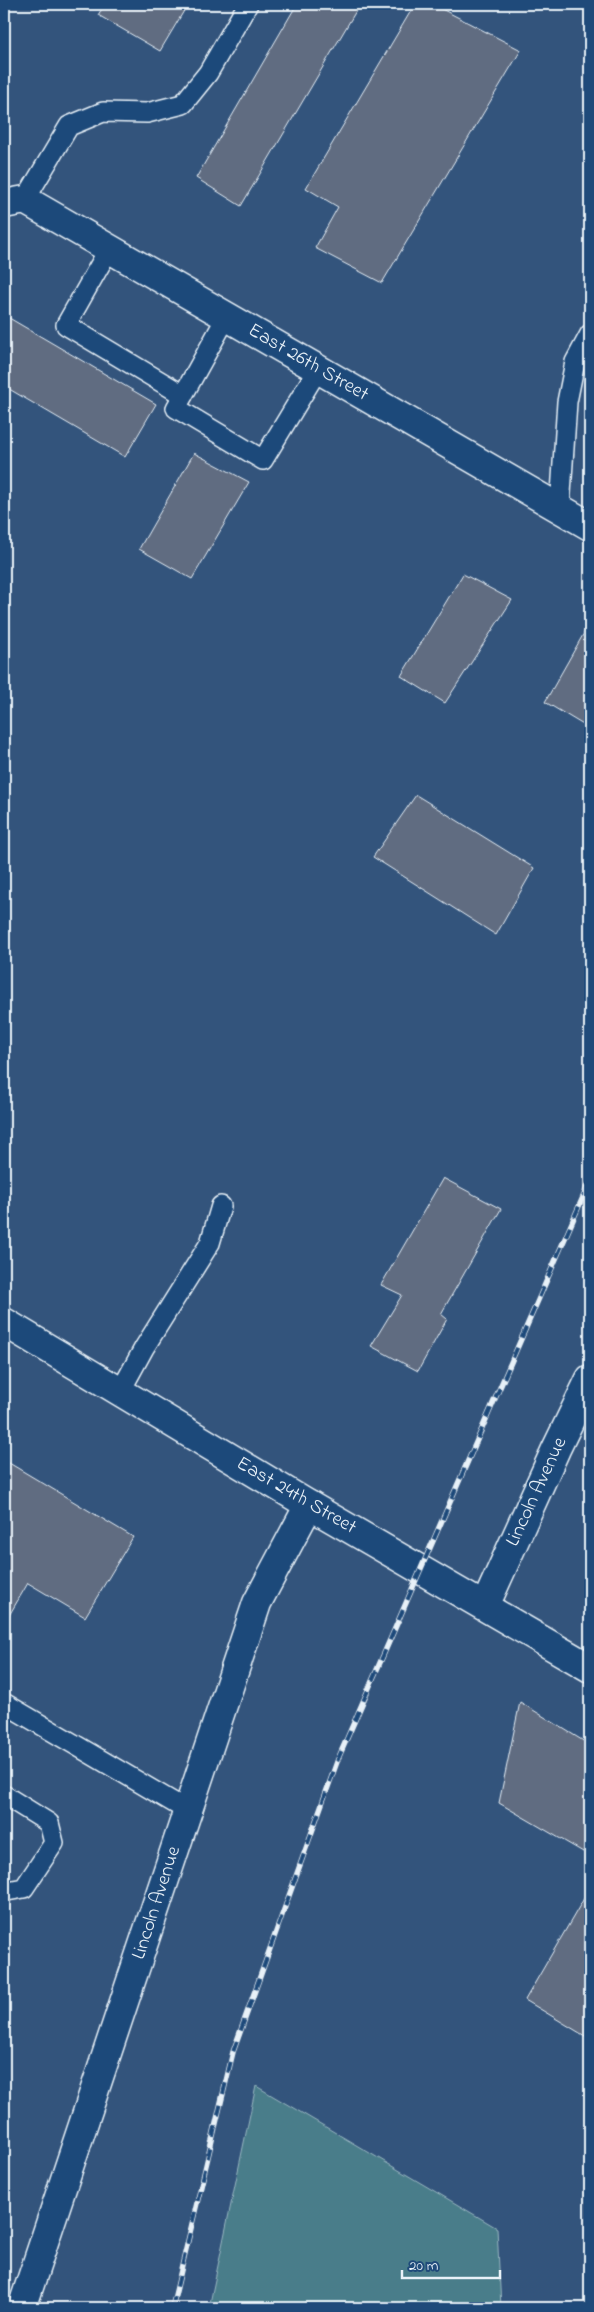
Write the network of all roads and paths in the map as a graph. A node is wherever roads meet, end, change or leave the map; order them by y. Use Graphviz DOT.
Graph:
graph roads {
  1 [pos="248,4"];
  2 [pos="14,202"];
  3 [pos="110,249"];
  4 [pos="227,316"];
  5 [pos="590,334"];
  6 [pos="318,369"];
  7 [pos="183,395"];
  8 [pos="560,509"];
  9 [pos="590,526"];
  10 [pos="221,1206"];
  11 [pos="4,1322"];
  12 [pos="590,1380"];
  13 [pos="120,1392"];
  14 [pos="309,1505"];
  15 [pos="485,1606"];
  16 [pos="590,1668"];
  17 [pos="4,1703"];
  18 [pos="4,1795"];
  19 [pos="188,1811"];
  20 [pos="4,1889"];
  21 [pos="22,2308"];
  1 -- 2 [label="lane"];
  2 -- 3 [label="street, East 26th Street"];
  3 -- 4 [label="street, East 26th Street"];
  3 -- 7 [label="lane"];
  4 -- 6 [label="street, East 26th Street"];
  4 -- 7 [label="lane"];
  5 -- 8 [label="lane"];
  6 -- 7 [label="lane"];
  6 -- 8 [label="street, East 26th Street"];
  8 -- 9 [label="street, East 26th Street"];
  10 -- 13 [label="lane"];
  11 -- 13 [label="street, East 24th Street"];
  12 -- 15 [label="street, Lincoln Avenue"];
  13 -- 14 [label="street, East 24th Street"];
  14 -- 15 [label="street, East 24th Street"];
  14 -- 19 [label="street, Lincoln Avenue"];
  15 -- 16 [label="street, East 24th Street"];
  17 -- 19 [label="lane"];
  18 -- 20 [label="lane"];
  19 -- 21 [label="street, Lincoln Avenue"];
}
